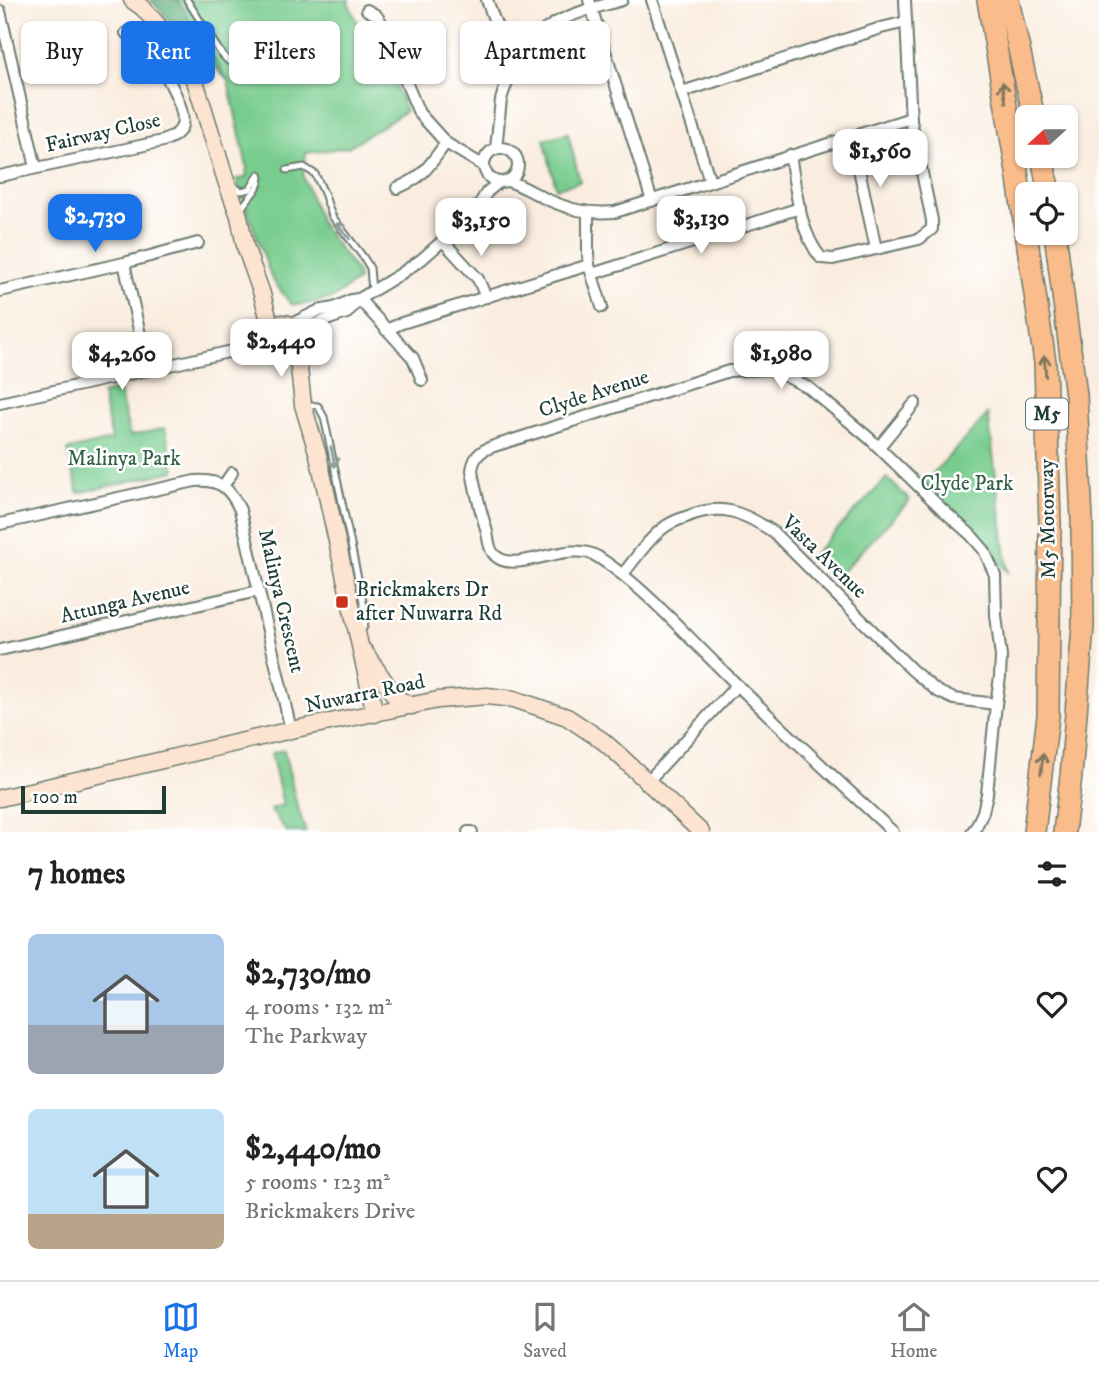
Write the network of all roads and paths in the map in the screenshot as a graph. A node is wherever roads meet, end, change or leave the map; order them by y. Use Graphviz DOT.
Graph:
graph roads {
  1 [pos="132,0"];
  2 [pos="187,0"];
  3 [pos="486,0"];
  4 [pos="622,0"];
  5 [pos="652,0"];
  6 [pos="905,0"];
  7 [pos="988,0"];
  8 [pos="1007,0"];
  9 [pos="590,5"];
  10 [pos="367,10"];
  11 [pos="0,11"];
  12 [pos="495,21"];
  13 [pos="557,21"];
  14 [pos="906,22"];
  15 [pos="229,61"];
  16 [pos="169,84"];
  17 [pos="506,84"];
  18 [pos="682,92"];
  19 [pos="1031,105"];
  20 [pos="911,118"];
  21 [pos="500,120"];
  22 [pos="209,125"];
  23 [pos="852,136"];
  24 [pos="446,143"];
  25 [pos="457,149"];
  26 [pos="494,149"];
  27 [pos="510,150"];
  28 [pos="790,155"];
  29 [pos="221,161"];
  30 [pos="518,166"];
  31 [pos="36,168"];
  32 [pos="287,170"];
  33 [pos="485,171"];
  34 [pos="0,176"];
  35 [pos="710,181"];
  36 [pos="503,182"];
  37 [pos="397,188"];
  38 [pos="487,192"];
  39 [pos="541,197"];
  40 [pos="652,201"];
  41 [pos="800,208"];
  42 [pos="588,213"];
  43 [pos="239,216"];
  44 [pos="443,241"];
  45 [pos="198,243"];
  46 [pos="1057,245"];
  47 [pos="245,246"];
  48 [pos="876,249"];
  49 [pos="124,263"];
  50 [pos="591,269"];
  51 [pos="372,290"];
  52 [pos="0,291"];
  53 [pos="486,296"];
  54 [pos="359,299"];
  55 [pos="602,307"];
  56 [pos="279,327"];
  57 [pos="386,330"];
  58 [pos="298,345"];
  59 [pos="237,350"];
  60 [pos="274,353"];
  61 [pos="148,370"];
  62 [pos="422,380"];
  63 [pos="0,403"];
  64 [pos="915,403"];
  65 [pos="303,405"];
  66 [pos="879,447"];
  67 [pos="232,473"];
  68 [pos="223,486"];
  69 [pos="0,524"];
  70 [pos="623,574"];
  71 [pos="258,592"];
  72 [pos="359,639"];
  73 [pos="0,650"];
  74 [pos="737,685"];
  75 [pos="996,704"];
  76 [pos="412,706"];
  77 [pos="375,714"];
  78 [pos="290,730"];
  79 [pos="649,781"];
  80 [pos="0,798"];
  81 [pos="701,832"];
  82 [pos="893,832"];
  83 [pos="972,832"];
  84 [pos="1034,832"];
  85 [pos="1064,832"];
  1 -- 22 [label="street"];
  2 -- 15 [label="lane"];
  3 -- 12 [label="street"];
  4 -- 9 [label="street"];
  5 -- 18 [label="street"];
  6 -- 14 [label="street"];
  84 -- 7 [label="highway, M5 Motorway / M5, one-way"];
  8 -- 19 [label="highway"];
  9 -- 13 [label="street"];
  9 -- 40 [label="street"];
  10 -- 24 [label="street"];
  11 -- 31 [label="street"];
  14 -- 18 [label="street"];
  14 -- 20 [label="street"];
  16 -- 31 [label="street, Fairway Close"];
  17 -- 21 [label="street"];
  18 -- 35 [label="street"];
  20 -- 23 [label="street"];
  20 -- 48 [label="street"];
  21 -- 26 [label="street"];
  21 -- 27 [label="street"];
  22 -- 29 [label="street"];
  22 -- 47 [label="street"];
  23 -- 28 [label="street"];
  23 -- 48 [label="street"];
  24 -- 25 [label="street"];
  24 -- 37 [label="street"];
  25 -- 26 [label="street"];
  25 -- 33 [label="street"];
  26 -- 27 [label="street"];
  26 -- 33 [label="street"];
  27 -- 30 [label="street"];
  28 -- 35 [label="street"];
  28 -- 41 [label="street"];
  29 -- 43 [label="street"];
  29 -- 43 [label="lane"];
  30 -- 36 [label="street"];
  30 -- 39 [label="street"];
  31 -- 34 [label="street, Fairway Close"];
  51 -- 32 [label="lane, one-way"];
  33 -- 36 [label="street"];
  33 -- 38 [label="street"];
  35 -- 40 [label="street"];
  36 -- 38 [label="street"];
  36 -- 39 [label="street"];
  38 -- 44 [label="street"];
  39 -- 42 [label="street"];
  40 -- 42 [label="street"];
  41 -- 48 [label="street"];
  41 -- 50 [label="street"];
  42 -- 50 [label="street"];
  43 -- 47 [label="street"];
  44 -- 51 [label="street"];
  44 -- 53 [label="street"];
  45 -- 49 [label="street"];
  46 -- 85 [label="highway, M5 Motorway / M5"];
  47 -- 56 [label="street"];
  49 -- 52 [label="street"];
  49 -- 61 [label="street"];
  50 -- 53 [label="street"];
  50 -- 55 [label="street"];
  51 -- 54 [label="street"];
  53 -- 57 [label="street"];
  54 -- 56 [label="street"];
  54 -- 57 [label="street"];
  54 -- 58 [label="street"];
  56 -- 58 [label="street"];
  56 -- 59 [label="street"];
  56 -- 60 [label="street"];
  57 -- 62 [label="street"];
  58 -- 60 [label="street"];
  58 -- 65 [label="street"];
  59 -- 60 [label="street"];
  59 -- 61 [label="street"];
  60 -- 65 [label="street"];
  61 -- 63 [label="street"];
  64 -- 66 [label="street"];
  65 -- 72 [label="street"];
  66 -- 70 [label="street, Clyde Avenue"];
  66 -- 75 [label="street, Clyde Avenue"];
  67 -- 68 [label="street"];
  68 -- 69 [label="street"];
  68 -- 71 [label="street, Malinya Crescent"];
  70 -- 74 [label="street, Clyde Avenue"];
  70 -- 75 [label="street, Vasta Avenue"];
  71 -- 73 [label="street, Attunga Avenue"];
  71 -- 78 [label="street, Malinya Crescent"];
  72 -- 76 [label="street"];
  72 -- 77 [label="street"];
  74 -- 79 [label="street"];
  74 -- 82 [label="street, Clyde Avenue"];
  75 -- 83 [label="street, Clyde Avenue"];
  76 -- 77 [label="street, Nuwarra Road"];
  76 -- 79 [label="street, Nuwarra Road"];
  77 -- 78 [label="street, Nuwarra Road"];
  78 -- 80 [label="street, Nuwarra Road"];
  79 -- 81 [label="street, Nuwarra Road"];
}
